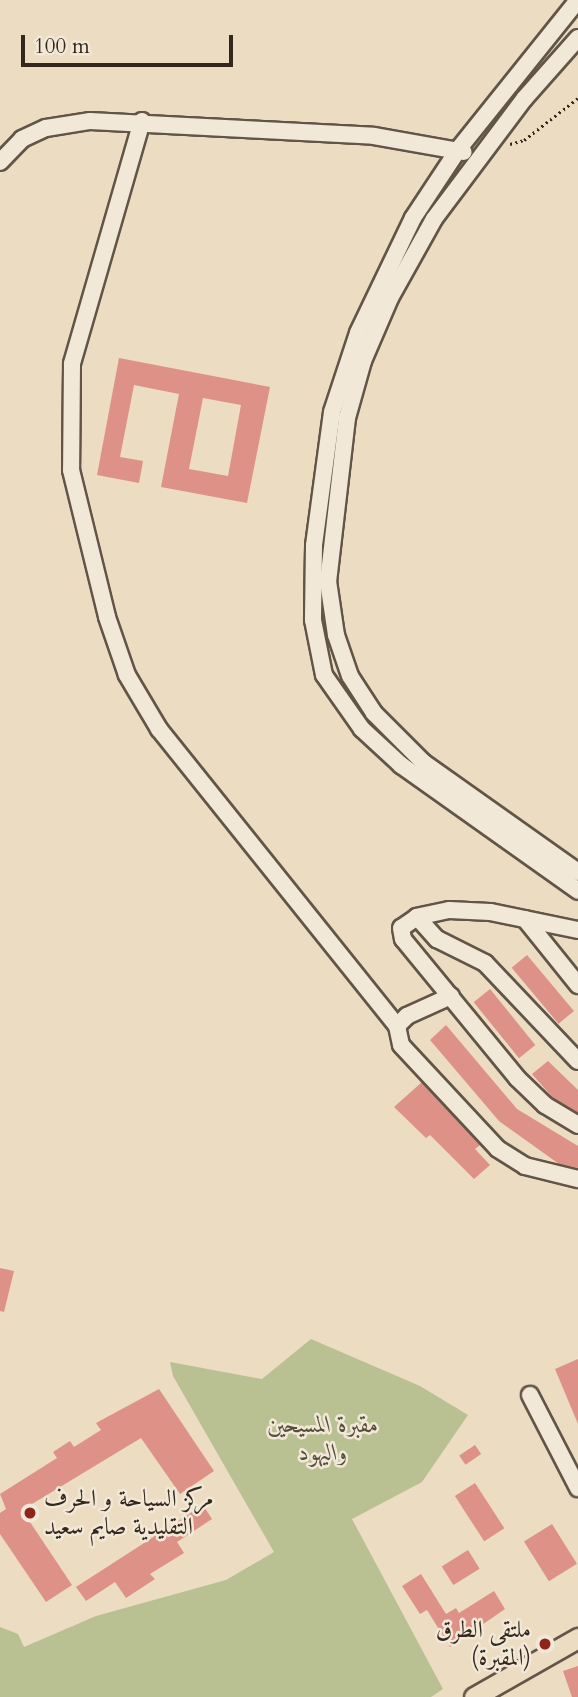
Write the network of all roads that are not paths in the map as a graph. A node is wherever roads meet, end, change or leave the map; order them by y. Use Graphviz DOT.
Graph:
graph roads {
  1 [pos="578,1"];
  2 [pos="578,38"];
  3 [pos="142,121"];
  4 [pos="458,150"];
  5 [pos="482,155"];
  6 [pos="0,162"];
  7 [pos="578,872"];
  8 [pos="578,891"];
  9 [pos="417,917"];
  10 [pos="525,919"];
  11 [pos="578,930"];
  12 [pos="578,985"];
  13 [pos="451,996"];
  14 [pos="397,1026"];
  15 [pos="578,1061"];
  16 [pos="578,1125"];
  17 [pos="578,1179"];
  18 [pos="530,1395"];
  19 [pos="578,1488"];
  20 [pos="578,1638"];
  21 [pos="496,1691"];
  22 [pos="474,1697"];
  1 -- 4 [label="street"];
  2 -- 5 [label="street"];
  3 -- 4 [label="street"];
  3 -- 6 [label="street"];
  3 -- 14 [label="street"];
  4 -- 5 [label="street"];
  4 -- 8 [label="street"];
  5 -- 7 [label="street"];
  9 -- 10 [label="street"];
  9 -- 13 [label="street"];
  9 -- 15 [label="street"];
  10 -- 11 [label="street"];
  10 -- 12 [label="street"];
  13 -- 14 [label="street"];
  13 -- 16 [label="street"];
  14 -- 17 [label="street"];
  18 -- 19 [label="street"];
  20 -- 21 [label="main road"];
  21 -- 22 [label="main road"];
}
